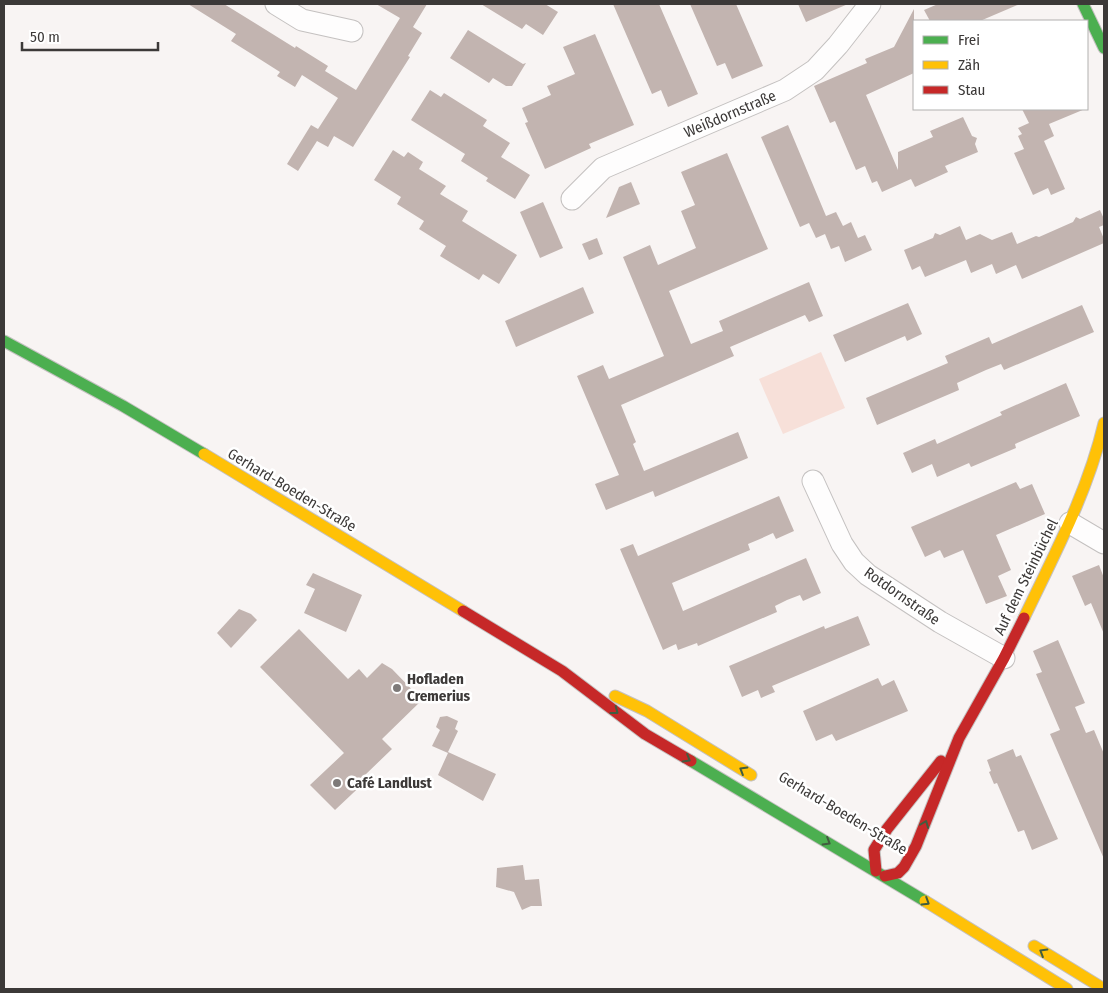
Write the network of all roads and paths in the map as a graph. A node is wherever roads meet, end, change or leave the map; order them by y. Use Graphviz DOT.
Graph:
graph roads {
  1 [pos="276,4"];
  2 [pos="870,4"];
  3 [pos="1084,4"];
  4 [pos="352,31"];
  5 [pos="1104,48"];
  6 [pos="572,199"];
  7 [pos="4,341"];
  8 [pos="1104,423"];
  9 [pos="813,481"];
  10 [pos="1070,523"];
  11 [pos="1104,542"];
  12 [pos="1004,658"];
  13 [pos="562,671"];
  14 [pos="959,738"];
  15 [pos="762,782"];
  16 [pos="871,848"];
  17 [pos="900,865"];
  18 [pos="880,874"];
  19 [pos="1027,942"];
  20 [pos="1068,989"];
  21 [pos="1104,989"];
  1 -- 4 [label="street"];
  2 -- 6 [label="street, Weißdornstraße"];
  3 -- 5 [label="main road"];
  7 -- 13 [label="main road, Gerhard-Boeden-Straße"];
  8 -- 10 [label="main road, Auf dem Steinbüchel"];
  9 -- 12 [label="street, Rotdornstraße"];
  10 -- 11 [label="street"];
  10 -- 12 [label="main road, Auf dem Steinbüchel"];
  12 -- 14 [label="main road, Auf dem Steinbüchel"];
  15 -- 13 [label="main road, Gerhard-Boeden-Straße, one-way"];
  13 -- 18 [label="main road, Gerhard-Boeden-Straße, one-way"];
  14 -- 16 [label="main road, Auf dem Steinbüchel"];
  17 -- 14 [label="main road, Auf dem Steinbüchel, one-way"];
  16 -- 17 [label="main road, Gerhard-Boeden-Straße"];
  16 -- 18 [label="main road"];
  17 -- 18 [label="main road"];
  18 -- 20 [label="main road, Gerhard-Boeden-Straße, one-way"];
  21 -- 19 [label="main road, one-way"];
}
